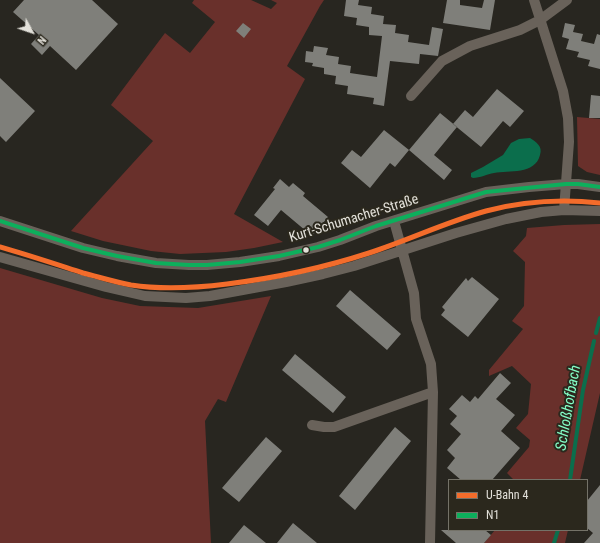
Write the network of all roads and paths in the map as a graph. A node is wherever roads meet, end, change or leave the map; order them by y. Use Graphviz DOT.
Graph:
graph roads {
  1 [pos="534,0"];
  2 [pos="567,0"];
  3 [pos="540,20"];
  4 [pos="411,96"];
  5 [pos="566,184"];
  6 [pos="600,186"];
  7 [pos="569,210"];
  8 [pos="600,211"];
  9 [pos="0,221"];
  10 [pos="394,221"];
  11 [pos="402,250"];
  12 [pos="0,257"];
  13 [pos="433,392"];
  14 [pos="312,426"];
  15 [pos="430,543"];
  1 -- 3 [label="street"];
  2 -- 3 [label="street"];
  3 -- 4 [label="street"];
  3 -- 5 [label="street"];
  5 -- 6 [label="street, Kurt-Schumacher-Straße"];
  5 -- 7 [label="street"];
  5 -- 10 [label="street, Kurt-Schumacher-Straße"];
  7 -- 8 [label="street"];
  7 -- 11 [label="street"];
  9 -- 10 [label="street, Kurt-Schumacher-Straße"];
  10 -- 11 [label="street"];
  11 -- 12 [label="street"];
  11 -- 13 [label="street"];
  13 -- 14 [label="street"];
  13 -- 15 [label="street"];
}
